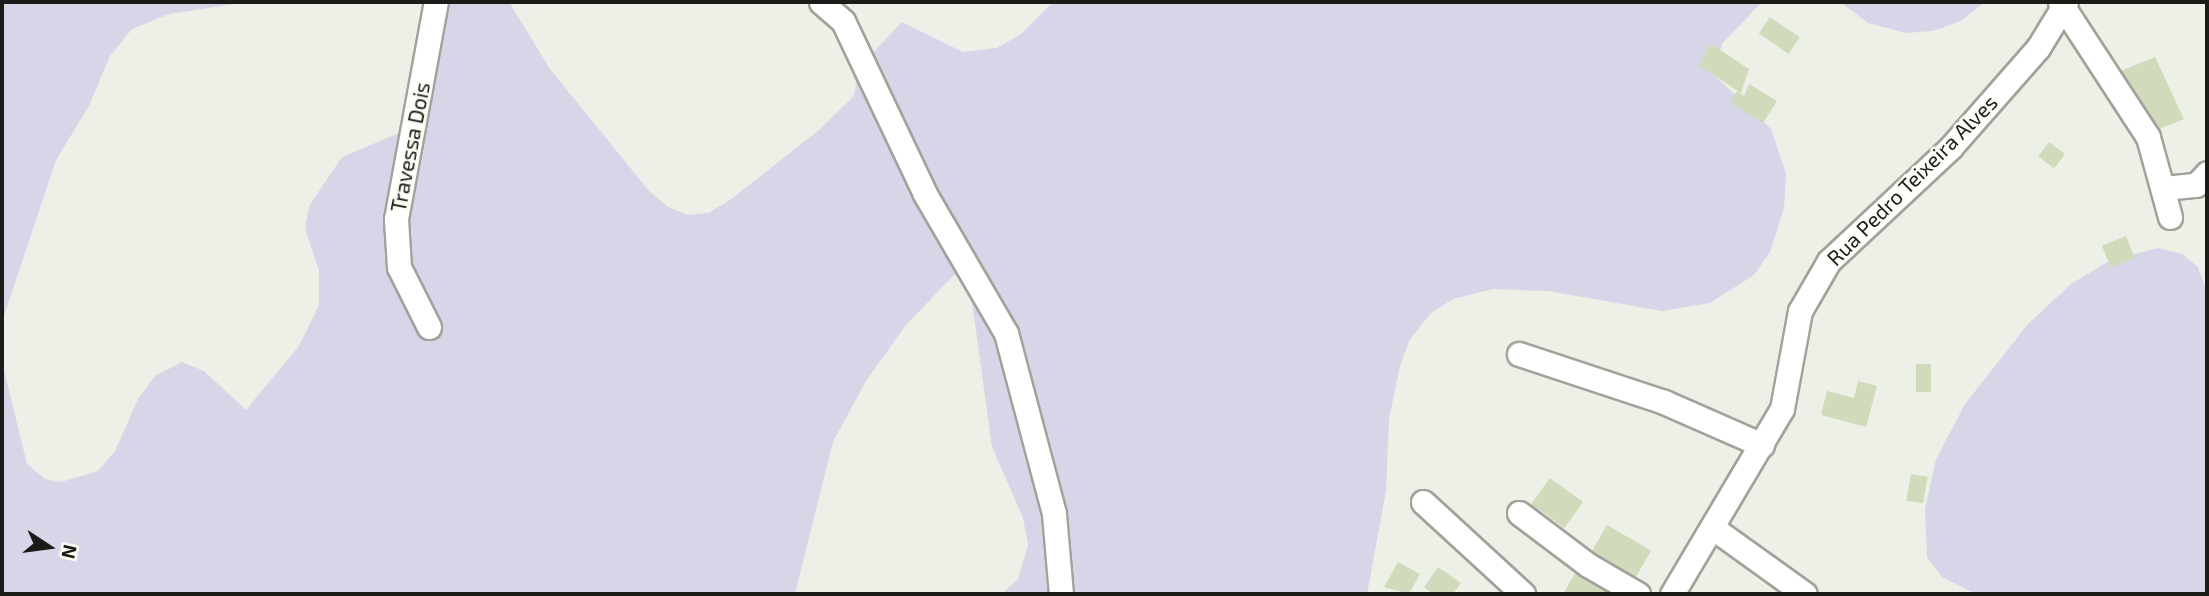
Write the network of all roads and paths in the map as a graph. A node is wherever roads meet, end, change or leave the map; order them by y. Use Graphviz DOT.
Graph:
graph roads {
  1 [pos="436,2"];
  2 [pos="821,2"];
  3 [pos="2063,3"];
  4 [pos="2207,173"];
  5 [pos="2165,188"];
  6 [pos="2170,217"];
  7 [pos="429,327"];
  8 [pos="1519,354"];
  9 [pos="1762,445"];
  10 [pos="1423,502"];
  11 [pos="1519,513"];
  12 [pos="1713,528"];
  13 [pos="1061,594"];
  14 [pos="1523,594"];
  15 [pos="1639,594"];
  16 [pos="1672,594"];
  17 [pos="1805,594"];
  1 -- 7 [label="street, Travessa Dois"];
  2 -- 13 [label="street"];
  3 -- 5 [label="street"];
  3 -- 9 [label="street, Rua Pedro Teixeira Alves"];
  4 -- 5 [label="street"];
  5 -- 6 [label="street"];
  8 -- 9 [label="street"];
  9 -- 12 [label="street, Rua Pedro Teixeira Alves"];
  10 -- 14 [label="street"];
  11 -- 15 [label="street"];
  12 -- 16 [label="street, Rua Pedro Teixeira Alves"];
  12 -- 17 [label="street"];
}
